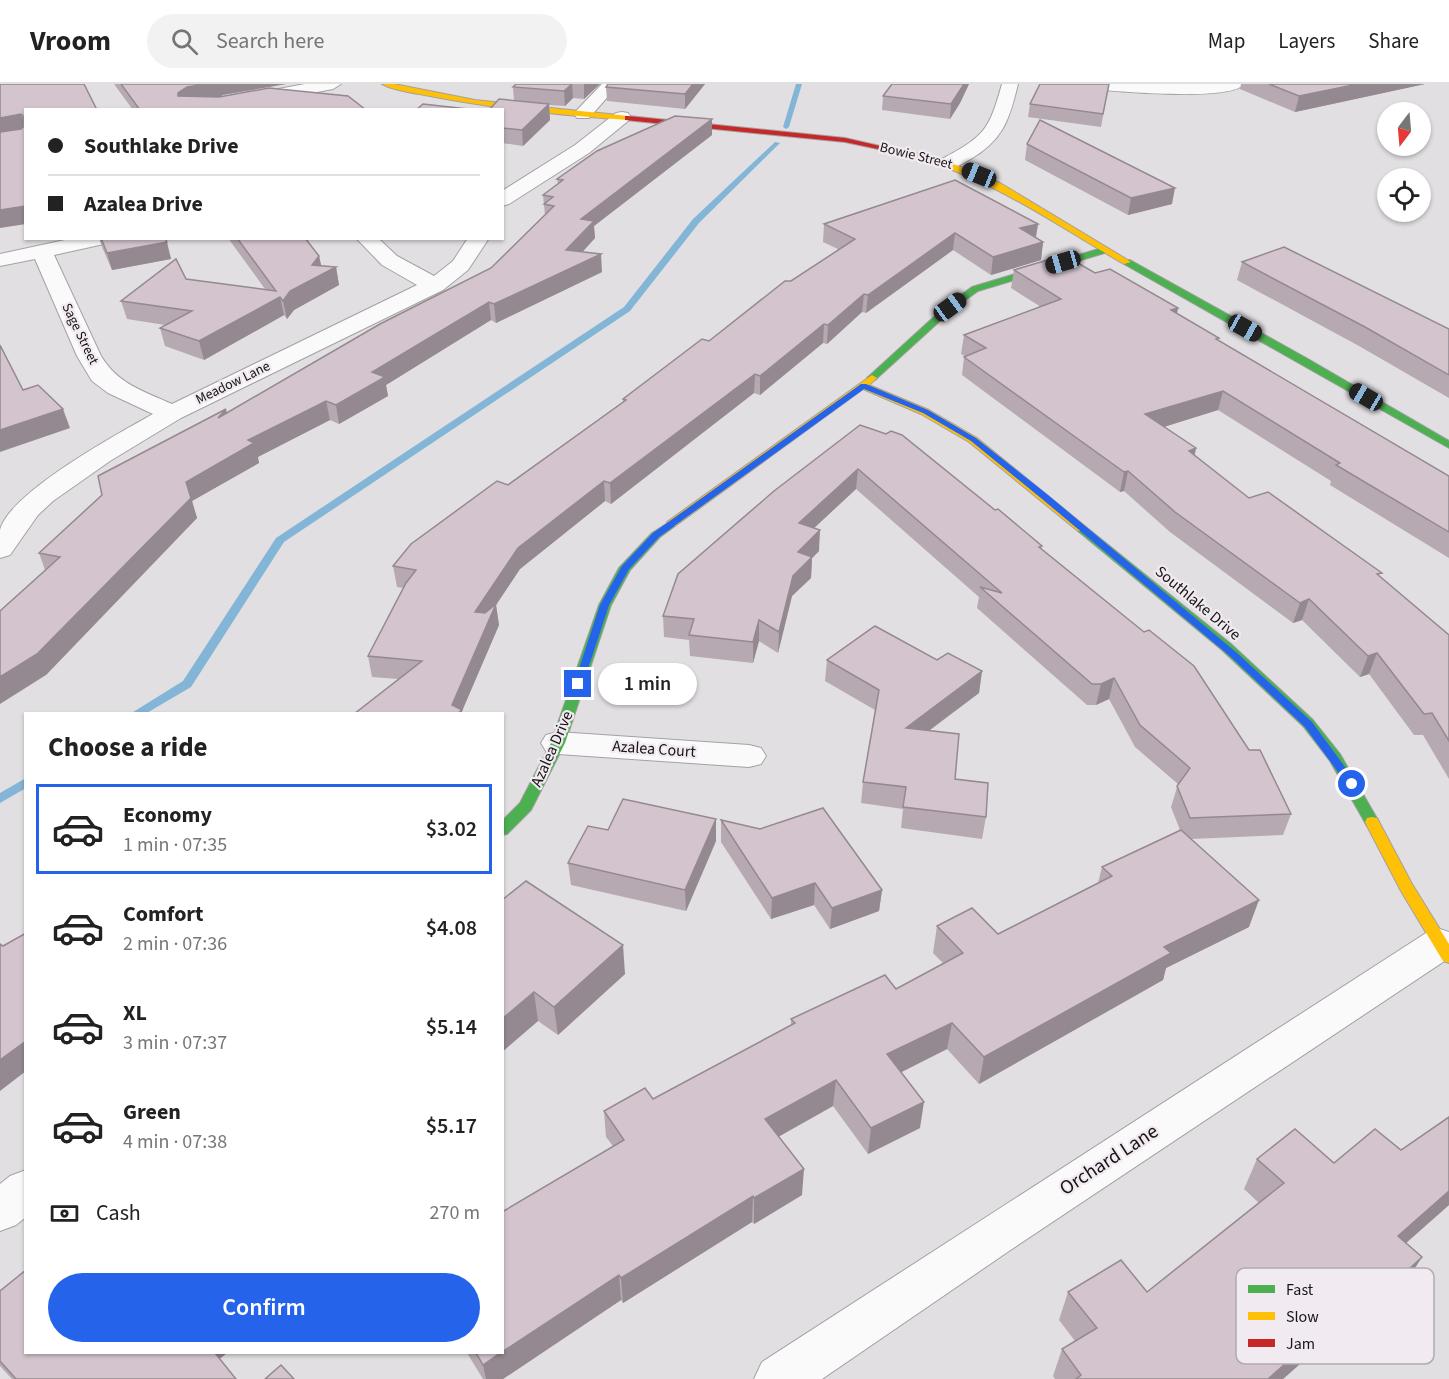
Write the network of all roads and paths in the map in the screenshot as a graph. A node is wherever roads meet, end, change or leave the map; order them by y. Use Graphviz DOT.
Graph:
graph roads {
  1 [pos="333,84"];
  2 [pos="385,84"];
  3 [pos="610,84"];
  4 [pos="1010,84"];
  5 [pos="1090,84"];
  6 [pos="1236,84"];
  7 [pos="202,108"];
  8 [pos="583,114"];
  9 [pos="622,117"];
  10 [pos="949,163"];
  11 [pos="504,199"];
  12 [pos="97,240"];
  13 [pos="368,240"];
  14 [pos="478,240"];
  15 [pos="1105,250"];
  16 [pos="42,252"];
  17 [pos="0,260"];
  18 [pos="435,285"];
  19 [pos="863,386"];
  20 [pos="172,413"];
  21 [pos="1449,445"];
  22 [pos="0,549"];
  23 [pos="558,743"];
  24 [pos="749,756"];
  25 [pos="504,828"];
  26 [pos="1445,950"];
  27 [pos="24,1192"];
  28 [pos="0,1210"];
  29 [pos="779,1379"];
  1 -- 7 [label="street"];
  2 -- 8 [label="street, Bowie Street"];
  3 -- 8 [label="street"];
  4 -- 10 [label="street"];
  5 -- 6 [label="street"];
  8 -- 9 [label="street, Bowie Street"];
  9 -- 10 [label="street, Bowie Street"];
  9 -- 11 [label="street"];
  10 -- 15 [label="street, Bowie Street"];
  12 -- 16 [label="street"];
  13 -- 18 [label="street"];
  14 -- 18 [label="street, Meadow Lane"];
  15 -- 19 [label="street, Azalea Drive"];
  15 -- 21 [label="street, Bowie Street"];
  16 -- 17 [label="street"];
  16 -- 20 [label="street, Sage Street"];
  18 -- 20 [label="street, Meadow Lane"];
  19 -- 23 [label="street, Azalea Drive"];
  19 -- 26 [label="street, Southlake Drive"];
  20 -- 22 [label="street, Meadow Lane"];
  23 -- 24 [label="street, Azalea Court"];
  23 -- 25 [label="street, Azalea Drive"];
  26 -- 29 [label="street, Orchard Lane"];
  27 -- 28 [label="street"];
}
